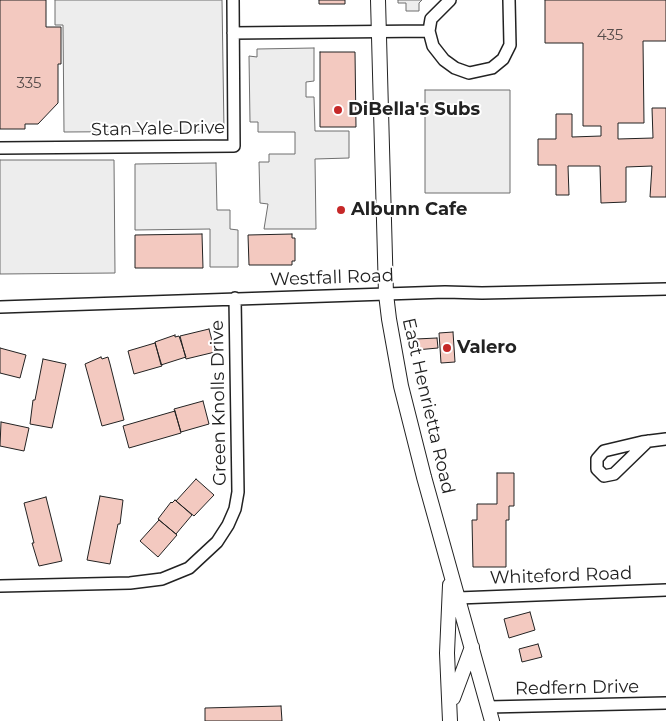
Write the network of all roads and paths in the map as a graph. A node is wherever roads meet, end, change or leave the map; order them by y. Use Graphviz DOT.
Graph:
graph roads {
  1 [pos="233,0"];
  2 [pos="378,0"];
  3 [pos="450,0"];
  4 [pos="509,0"];
  5 [pos="379,31"];
  6 [pos="429,31"];
  7 [pos="234,33"];
  8 [pos="0,148"];
  9 [pos="666,289"];
  10 [pos="386,294"];
  11 [pos="235,298"];
  12 [pos="0,307"];
  13 [pos="666,439"];
  14 [pos="648,441"];
  15 [pos="450,577"];
  16 [pos="0,586"];
  17 [pos="666,590"];
  18 [pos="458,598"];
  19 [pos="472,647"];
  20 [pos="666,703"];
  21 [pos="488,707"];
  22 [pos="450,714"];
  23 [pos="492,721"];
  1 -- 7 [label="street, Stan Yale Drive"];
  2 -- 5 [label="main road, East Henrietta Road"];
  3 -- 6 [label="street"];
  4 -- 6 [label="street"];
  5 -- 6 [label="street"];
  5 -- 7 [label="street"];
  5 -- 10 [label="main road, East Henrietta Road"];
  7 -- 8 [label="street, Stan Yale Drive"];
  9 -- 10 [label="street, Westfall Road"];
  10 -- 11 [label="street, Westfall Road"];
  10 -- 15 [label="main road, East Henrietta Road"];
  11 -- 12 [label="street, Westfall Road"];
  11 -- 16 [label="street, Green Knolls Drive"];
  13 -- 14 [label="street"];
  15 -- 18 [label="main road, East Henrietta Road"];
  15 -- 22 [label="main road"];
  17 -- 18 [label="street, Whiteford Road"];
  18 -- 19 [label="main road, East Henrietta Road"];
  19 -- 21 [label="main road, East Henrietta Road"];
  19 -- 22 [label="main road"];
  20 -- 21 [label="street, Redfern Drive"];
  21 -- 23 [label="main road, East Henrietta Road"];
}
